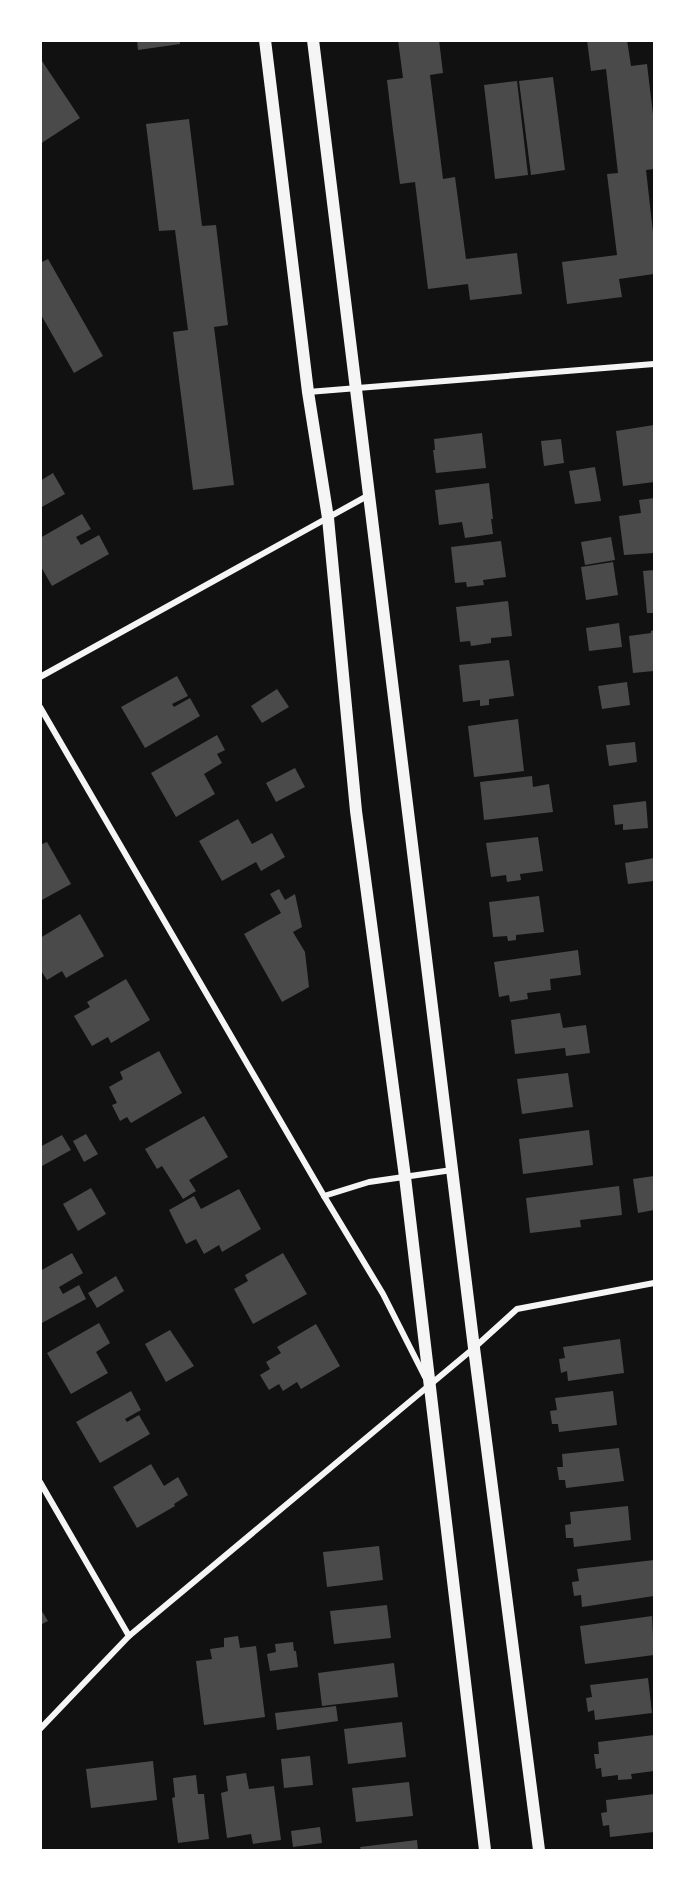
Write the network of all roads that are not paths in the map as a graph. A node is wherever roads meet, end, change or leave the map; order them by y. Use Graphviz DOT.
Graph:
graph roads {
  1 [pos="265,40"];
  2 [pos="312,40"];
  3 [pos="654,364"];
  4 [pos="355,387"];
  5 [pos="308,392"];
  6 [pos="369,495"];
  7 [pos="328,518"];
  8 [pos="40,677"];
  9 [pos="40,706"];
  10 [pos="453,1170"];
  11 [pos="405,1177"];
  12 [pos="324,1196"];
  13 [pos="654,1283"];
  14 [pos="474,1347"];
  15 [pos="429,1385"];
  16 [pos="40,1482"];
  17 [pos="129,1636"];
  18 [pos="40,1729"];
  19 [pos="485,1851"];
  20 [pos="539,1851"];
  1 -- 5 [label="main road"];
  2 -- 4 [label="main road"];
  3 -- 4 [label="street"];
  4 -- 5 [label="street"];
  4 -- 6 [label="main road"];
  5 -- 7 [label="main road"];
  6 -- 7 [label="street"];
  6 -- 10 [label="main road"];
  7 -- 8 [label="street"];
  7 -- 11 [label="main road"];
  9 -- 12 [label="street"];
  10 -- 11 [label="street"];
  10 -- 14 [label="main road"];
  11 -- 12 [label="street"];
  11 -- 15 [label="main road"];
  12 -- 15 [label="street"];
  13 -- 14 [label="street"];
  14 -- 15 [label="street"];
  14 -- 20 [label="main road"];
  15 -- 17 [label="street"];
  15 -- 19 [label="main road"];
  16 -- 17 [label="street"];
  17 -- 18 [label="street"];
}
